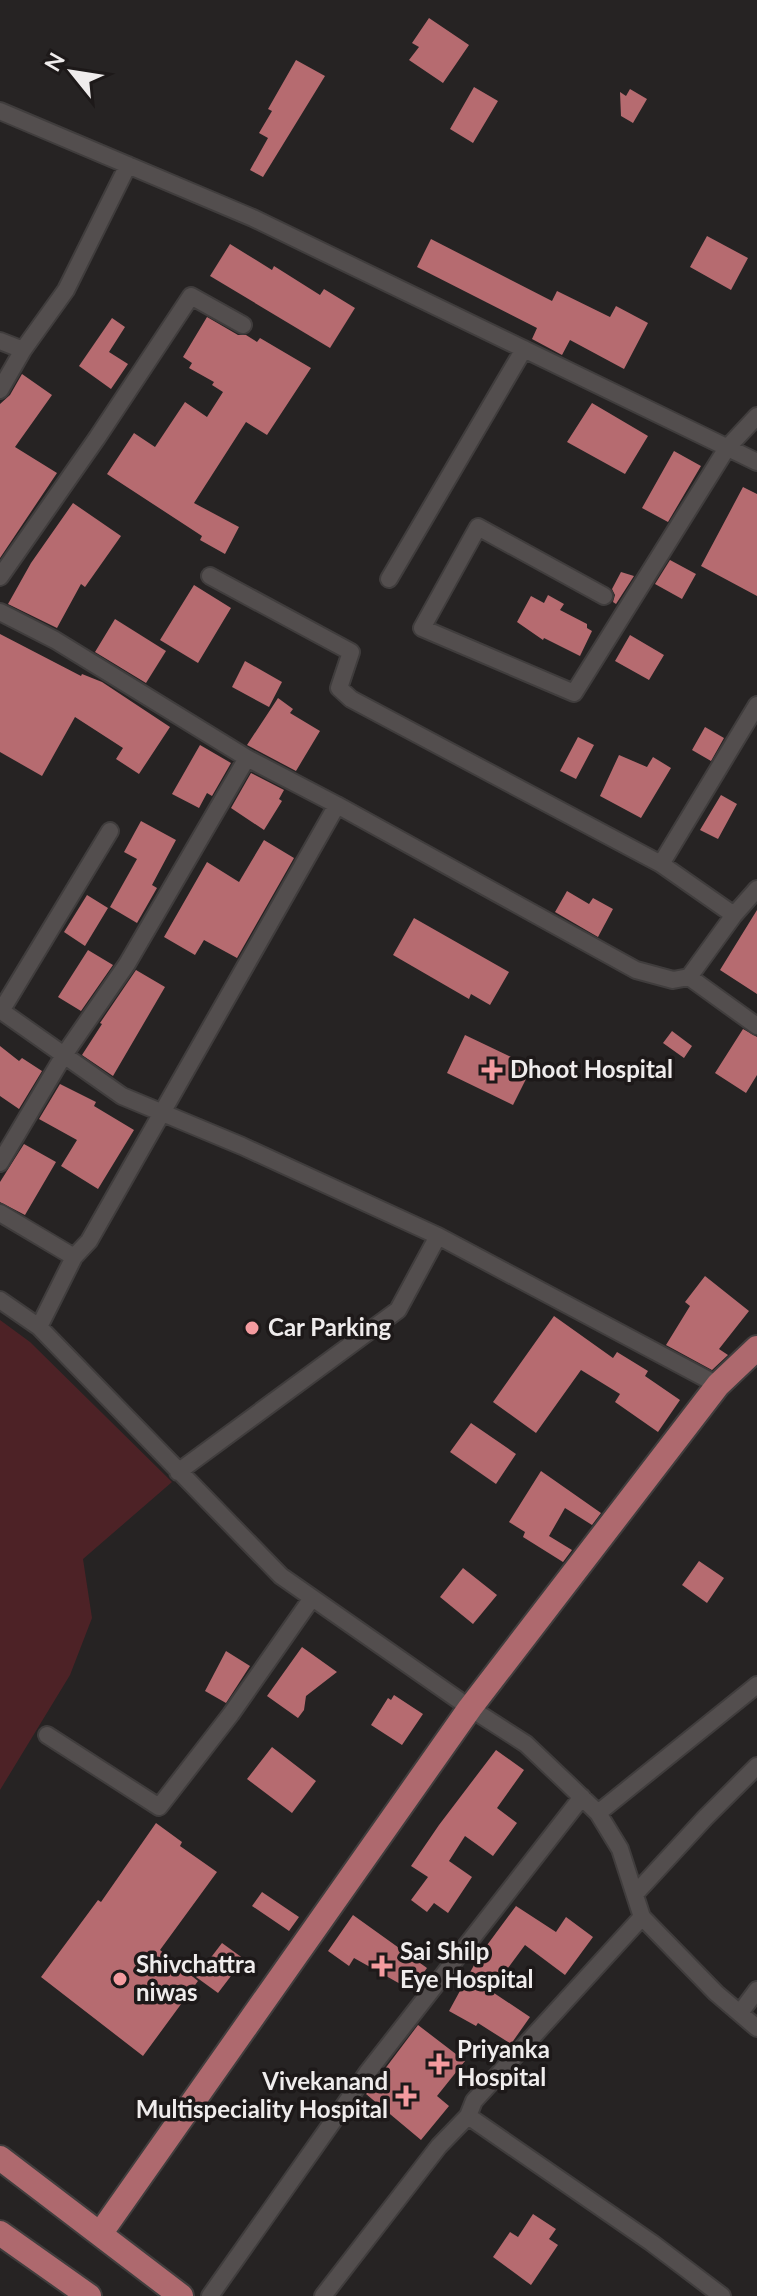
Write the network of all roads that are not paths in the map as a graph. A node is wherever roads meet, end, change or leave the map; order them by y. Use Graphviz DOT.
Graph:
graph roads {
  1 [pos="0,111"];
  2 [pos="128,165"];
  3 [pos="243,325"];
  4 [pos="0,341"];
  5 [pos="524,349"];
  6 [pos="23,350"];
  7 [pos="0,390"];
  8 [pos="757,416"];
  9 [pos="727,448"];
  10 [pos="757,462"];
  11 [pos="210,576"];
  12 [pos="0,577"];
  13 [pos="389,579"];
  14 [pos="604,596"];
  15 [pos="0,612"];
  16 [pos="757,705"];
  17 [pos="247,758"];
  18 [pos="337,805"];
  19 [pos="110,831"];
  20 [pos="661,864"];
  21 [pos="757,889"];
  22 [pos="734,915"];
  23 [pos="689,977"];
  24 [pos="0,1010"];
  25 [pos="757,1026"];
  26 [pos="64,1055"];
  27 [pos="161,1112"];
  28 [pos="0,1163"];
  29 [pos="0,1213"];
  30 [pos="438,1236"];
  31 [pos="74,1257"];
  32 [pos="0,1300"];
  33 [pos="39,1327"];
  34 [pos="757,1348"];
  35 [pos="718,1385"];
  36 [pos="178,1472"];
  37 [pos="312,1598"];
  38 [pos="757,1685"];
  39 [pos="470,1708"];
  40 [pos="47,1735"];
  41 [pos="757,1766"];
  42 [pos="582,1797"];
  43 [pos="598,1813"];
  44 [pos="635,1894"];
  45 [pos="642,1917"];
  46 [pos="757,1990"];
  47 [pos="740,2013"];
  48 [pos="757,2028"];
  49 [pos="468,2116"];
  50 [pos="0,2158"];
  51 [pos="0,2233"];
  52 [pos="100,2234"];
  53 [pos="89,2296"];
  54 [pos="181,2296"];
  55 [pos="210,2296"];
  56 [pos="323,2296"];
  57 [pos="722,2296"];
  1 -- 2 [label="street"];
  2 -- 5 [label="street"];
  2 -- 6 [label="street"];
  3 -- 12 [label="street"];
  4 -- 6 [label="street"];
  5 -- 9 [label="street"];
  5 -- 13 [label="street"];
  6 -- 7 [label="street"];
  8 -- 9 [label="street"];
  9 -- 10 [label="street"];
  9 -- 14 [label="street"];
  11 -- 20 [label="street"];
  15 -- 17 [label="street"];
  16 -- 20 [label="street"];
  17 -- 18 [label="street"];
  17 -- 26 [label="street"];
  18 -- 23 [label="street"];
  18 -- 27 [label="street"];
  19 -- 24 [label="street"];
  20 -- 22 [label="street"];
  21 -- 22 [label="street"];
  22 -- 23 [label="street"];
  23 -- 25 [label="street"];
  24 -- 26 [label="street"];
  26 -- 27 [label="street"];
  26 -- 28 [label="street"];
  27 -- 30 [label="street"];
  27 -- 31 [label="street"];
  29 -- 31 [label="street"];
  30 -- 35 [label="street"];
  30 -- 36 [label="street"];
  31 -- 33 [label="street"];
  32 -- 33 [label="street"];
  33 -- 36 [label="street"];
  34 -- 35 [label="main road"];
  35 -- 39 [label="main road"];
  36 -- 37 [label="street"];
  37 -- 39 [label="street"];
  37 -- 40 [label="street"];
  38 -- 43 [label="street"];
  39 -- 42 [label="street"];
  39 -- 52 [label="main road"];
  41 -- 44 [label="street"];
  42 -- 43 [label="street"];
  42 -- 55 [label="street"];
  43 -- 44 [label="street"];
  44 -- 45 [label="street"];
  45 -- 47 [label="street"];
  45 -- 49 [label="street"];
  46 -- 47 [label="street"];
  47 -- 48 [label="street"];
  49 -- 56 [label="street"];
  49 -- 57 [label="street"];
  50 -- 52 [label="main road"];
  51 -- 53 [label="main road"];
  52 -- 54 [label="main road"];
}
